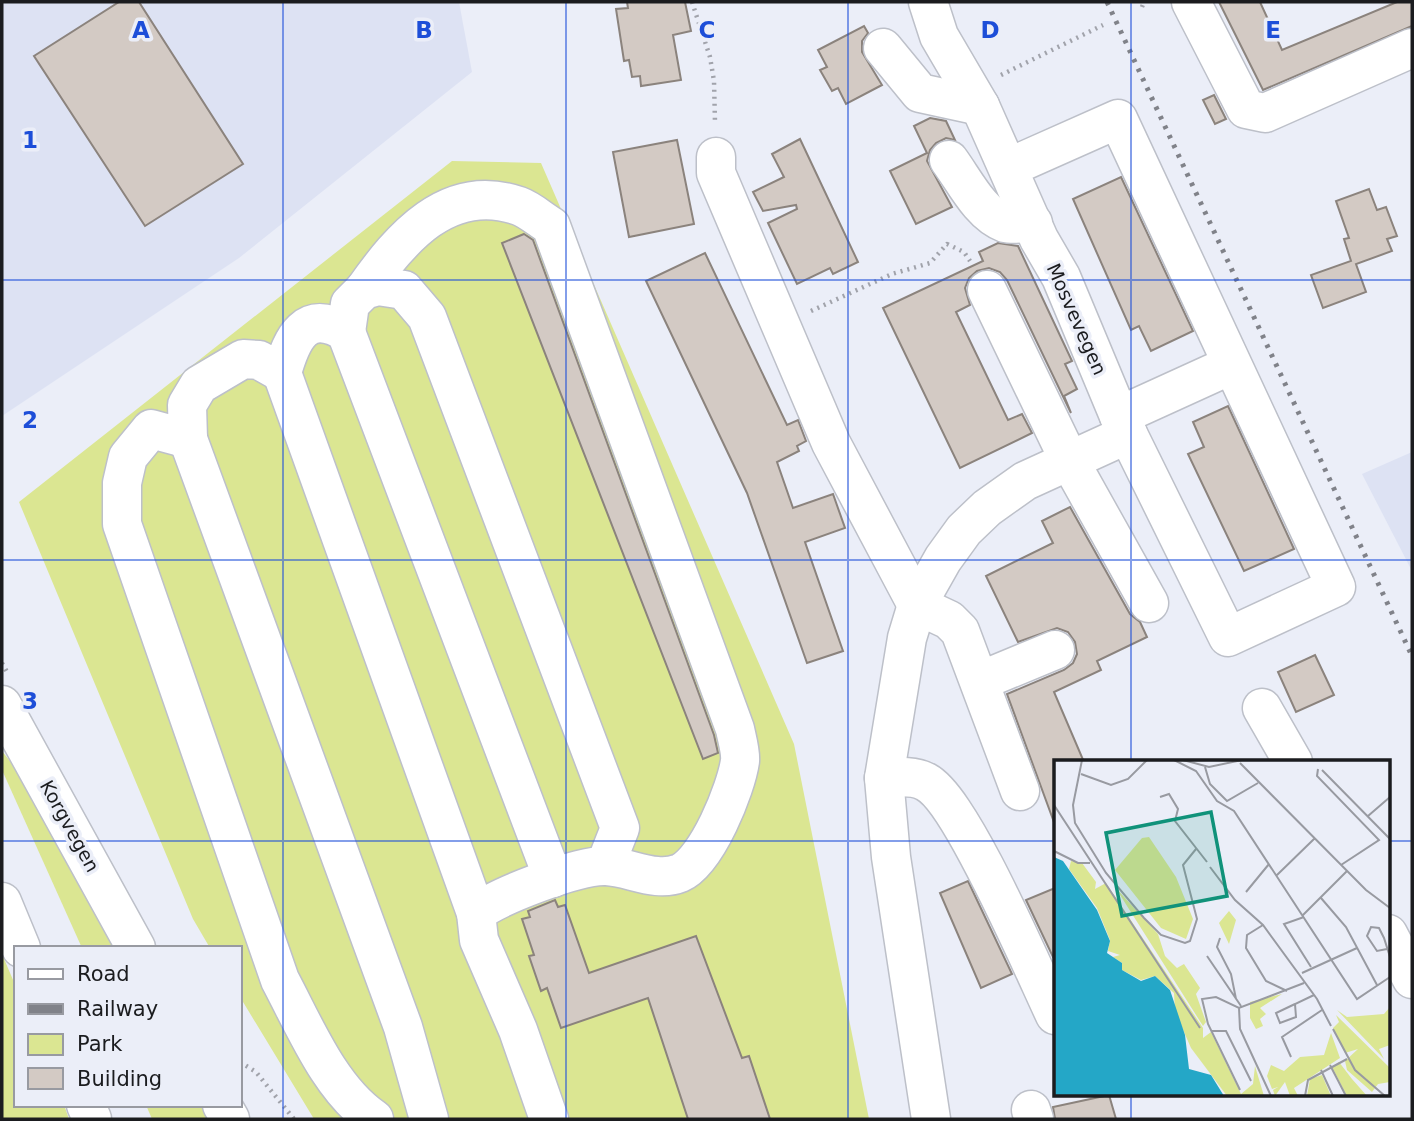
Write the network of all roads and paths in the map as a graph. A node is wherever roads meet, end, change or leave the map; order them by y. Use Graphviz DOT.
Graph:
graph roads {
  1 [pos="692,2"];
  2 [pos="928,2"];
  3 [pos="1191,2"];
  4 [pos="1103,25"];
  5 [pos="884,48"];
  6 [pos="1412,48"];
  7 [pos="975,98"];
  8 [pos="716,157"];
  9 [pos="949,160"];
  10 [pos="1010,167"];
  11 [pos="1033,223"];
  12 [pos="364,290"];
  13 [pos="987,290"];
  14 [pos="779,326"];
  15 [pos="346,332"];
  16 [pos="1231,365"];
  17 [pos="282,373"];
  18 [pos="1124,425"];
  19 [pos="188,439"];
  20 [pos="1069,460"];
  21 [pos="1149,603"];
  22 [pos="917,605"];
  23 [pos="1055,650"];
  24 [pos="980,681"];
  25 [pos="2,705"];
  26 [pos="1262,708"];
  27 [pos="1292,760"];
  28 [pos="884,778"];
  29 [pos="1020,791"];
  30 [pos="605,866"];
  31 [pos="554,878"];
  32 [pos="2,902"];
  33 [pos="476,914"];
  34 [pos="1390,938"];
  35 [pos="21,946"];
  36 [pos="135,946"];
  37 [pos="1412,979"];
  38 [pos="1054,1014"];
  39 [pos="242,1063"];
  40 [pos="294,1119"];
  41 [pos="374,1119"];
  42 [pos="429,1119"];
  43 [pos="549,1119"];
  44 [pos="932,1119"];
  1 -- 8 [label="path"];
  2 -- 7 [label="main road, Mosvevegen"];
  3 -- 6 [label="main road"];
  4 -- 7 [label="path"];
  5 -- 7 [label="main road"];
  7 -- 10 [label="main road, Mosvevegen"];
  8 -- 14 [label="main road"];
  9 -- 11 [label="main road"];
  10 -- 11 [label="main road, Mosvevegen"];
  10 -- 16 [label="main road"];
  11 -- 18 [label="main road, Mosvevegen"];
  12 -- 15 [label="main road"];
  12 -- 30 [label="main road"];
  12 -- 30 [label="main road"];
  13 -- 14 [label="path"];
  13 -- 20 [label="main road"];
  14 -- 22 [label="main road"];
  15 -- 17 [label="main road"];
  15 -- 31 [label="main road"];
  16 -- 18 [label="main road"];
  16 -- 18 [label="main road, Mosvevegen"];
  17 -- 19 [label="main road"];
  17 -- 33 [label="main road"];
  18 -- 20 [label="main road"];
  19 -- 41 [label="main road"];
  19 -- 42 [label="main road"];
  20 -- 21 [label="main road"];
  20 -- 22 [label="main road"];
  22 -- 24 [label="main road"];
  22 -- 28 [label="main road"];
  23 -- 24 [label="main road"];
  24 -- 29 [label="main road"];
  25 -- 36 [label="main road, Korgvegen"];
  26 -- 27 [label="main road"];
  28 -- 38 [label="main road"];
  28 -- 44 [label="main road"];
  30 -- 31 [label="main road"];
  31 -- 33 [label="main road"];
  32 -- 35 [label="main road"];
  33 -- 43 [label="main road"];
  34 -- 37 [label="main road"];
  39 -- 40 [label="path"];
}
